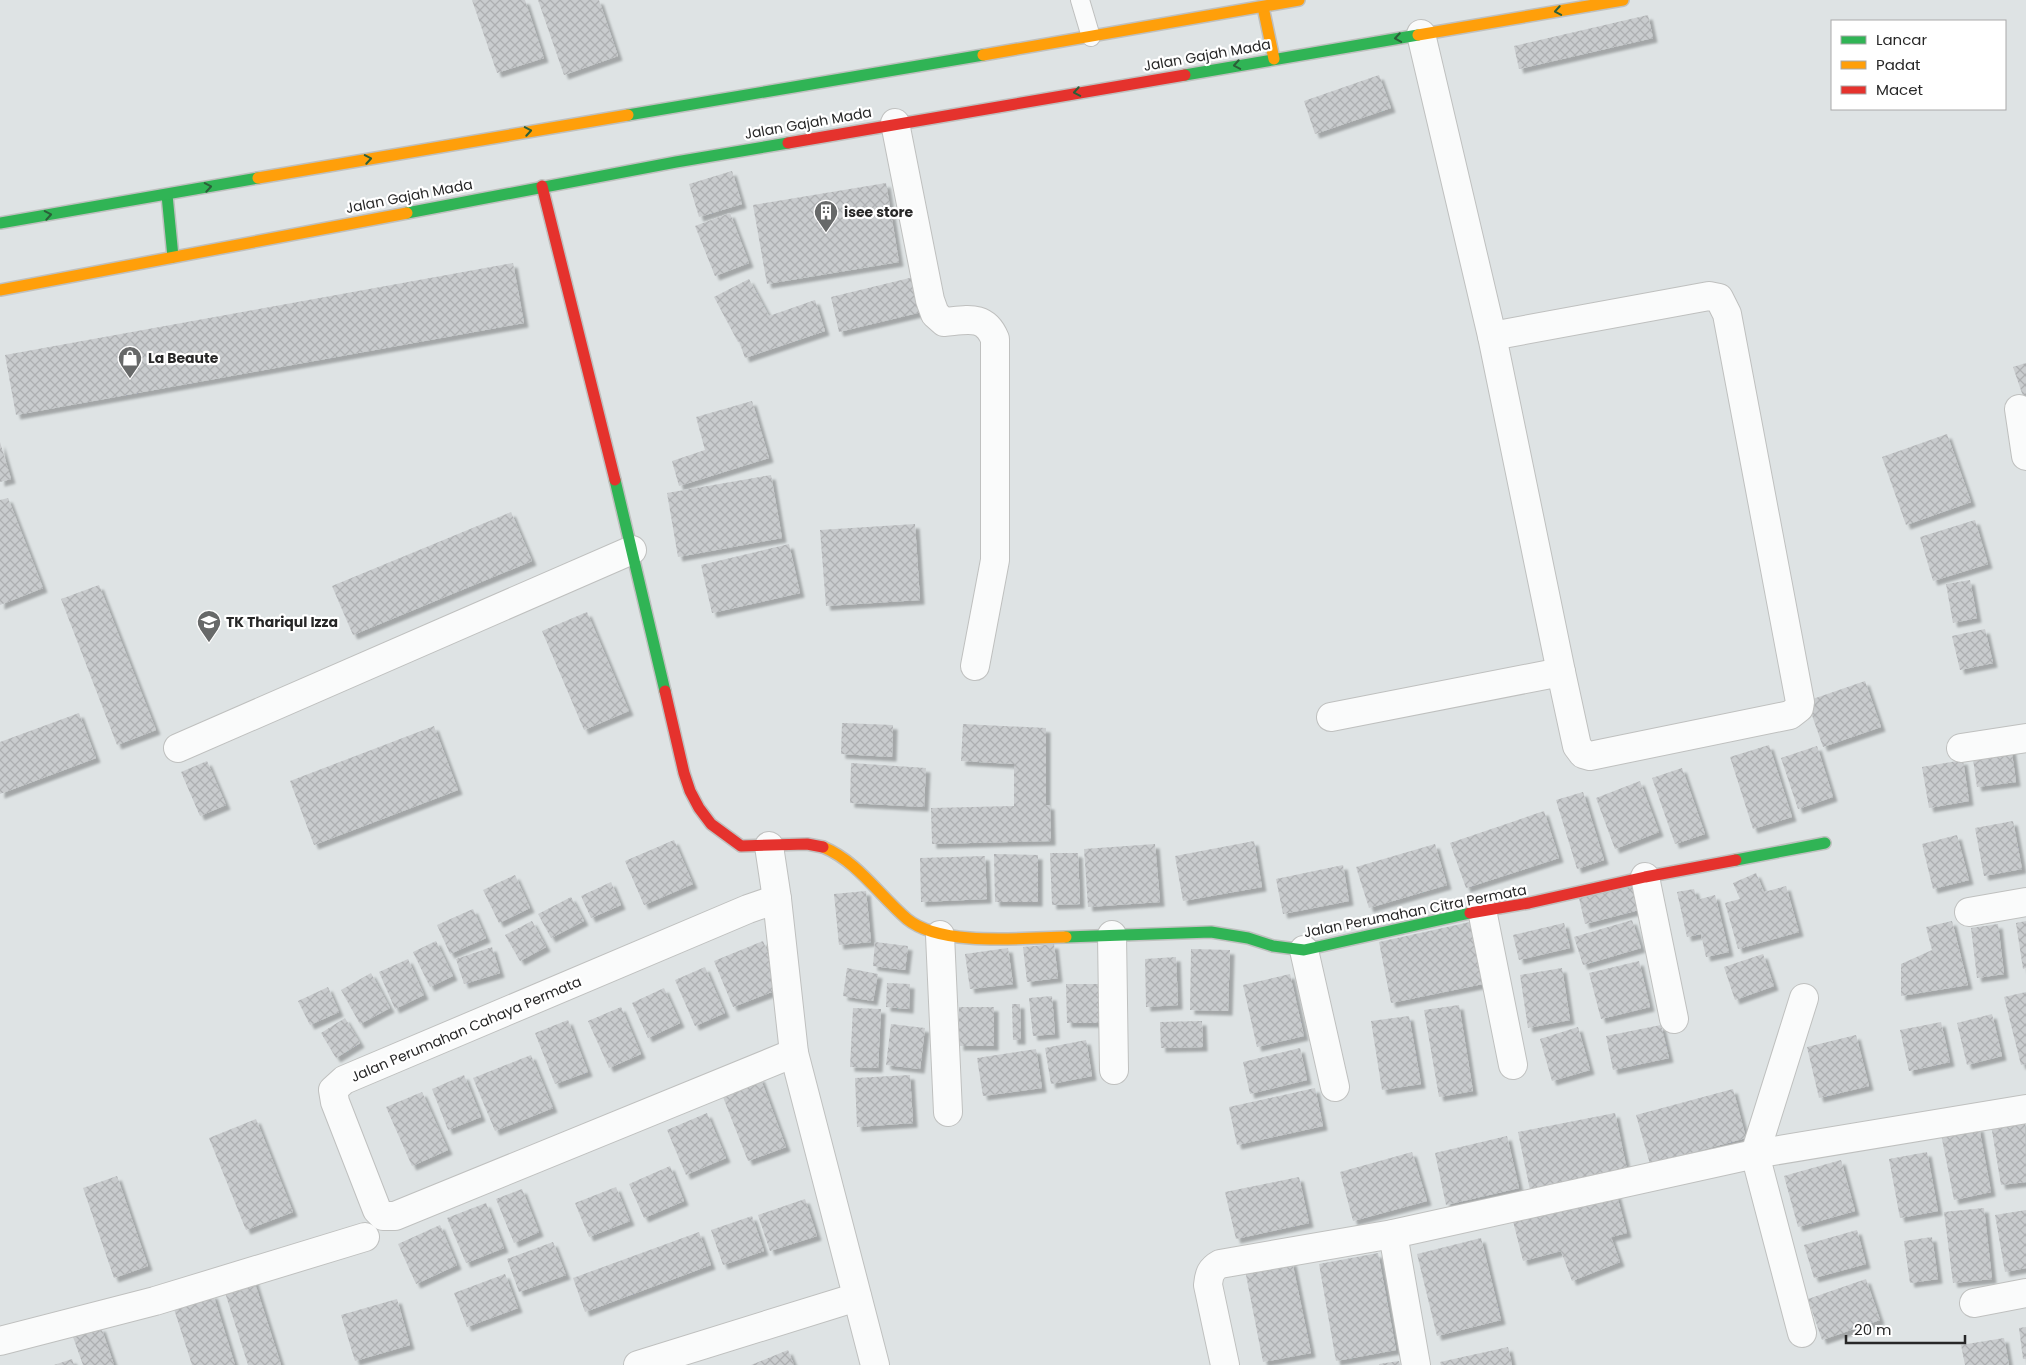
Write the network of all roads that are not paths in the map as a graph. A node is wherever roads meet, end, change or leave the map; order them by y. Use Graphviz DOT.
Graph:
graph roads {
  1 [pos="1080,0"];
  2 [pos="1299,0"];
  3 [pos="1623,0"];
  4 [pos="1263,7"];
  5 [pos="1422,34"];
  6 [pos="1091,37"];
  7 [pos="1274,59"];
  8 [pos="895,124"];
  9 [pos="542,186"];
  10 [pos="167,195"];
  11 [pos="0,223"];
  12 [pos="173,257"];
  13 [pos="0,290"];
  14 [pos="1492,336"];
  15 [pos="2019,409"];
  16 [pos="2026,456"];
  17 [pos="632,550"];
  18 [pos="975,666"];
  19 [pos="1561,672"];
  20 [pos="1331,717"];
  21 [pos="2026,738"];
  22 [pos="178,748"];
  23 [pos="1961,748"];
  24 [pos="1824,844"];
  25 [pos="769,846"];
  26 [pos="1645,877"];
  27 [pos="777,899"];
  28 [pos="2026,902"];
  29 [pos="1482,910"];
  30 [pos="1969,912"];
  31 [pos="940,934"];
  32 [pos="1112,935"];
  33 [pos="1304,950"];
  34 [pos="1804,998"];
  35 [pos="1674,1020"];
  36 [pos="794,1053"];
  37 [pos="1513,1065"];
  38 [pos="1114,1070"];
  39 [pos="1334,1087"];
  40 [pos="2026,1109"];
  41 [pos="948,1112"];
  42 [pos="1755,1154"];
  43 [pos="1392,1234"];
  44 [pos="365,1237"];
  45 [pos="2026,1293"];
  46 [pos="857,1298"];
  47 [pos="1974,1303"];
  48 [pos="1802,1332"];
  49 [pos="0,1341"];
  50 [pos="638,1365"];
  51 [pos="875,1365"];
  52 [pos="1225,1365"];
  53 [pos="1416,1365"];
  1 -- 6 [label="lane"];
  2 -- 4 [label="main road"];
  3 -- 5 [label="main road, Jalan Gajah Mada, one-way"];
  4 -- 6 [label="main road"];
  4 -- 7 [label="main road"];
  5 -- 7 [label="main road, Jalan Gajah Mada, one-way"];
  5 -- 14 [label="street"];
  10 -- 6 [label="main road, one-way"];
  7 -- 8 [label="main road, Jalan Gajah Mada, one-way"];
  8 -- 9 [label="main road, Jalan Gajah Mada"];
  8 -- 18 [label="street"];
  9 -- 12 [label="main road, Jalan Gajah Mada"];
  9 -- 17 [label="main road, Jalan Perumahan Citra Permata"];
  11 -- 10 [label="main road, one-way"];
  10 -- 12 [label="main road"];
  12 -- 13 [label="main road, Jalan Gajah Mada"];
  14 -- 19 [label="street"];
  14 -- 19 [label="street"];
  15 -- 16 [label="street"];
  17 -- 22 [label="street"];
  17 -- 25 [label="main road, Jalan Perumahan Citra Permata"];
  19 -- 20 [label="street"];
  21 -- 23 [label="street"];
  24 -- 26 [label="main road, Jalan Perumahan Citra Permata"];
  25 -- 27 [label="street"];
  25 -- 31 [label="main road, Jalan Perumahan Citra Permata"];
  26 -- 29 [label="main road, Jalan Perumahan Citra Permata"];
  26 -- 35 [label="street"];
  27 -- 36 [label="street"];
  27 -- 36 [label="street, Jalan Perumahan Cahaya Permata"];
  28 -- 30 [label="street"];
  29 -- 33 [label="main road, Jalan Perumahan Citra Permata"];
  29 -- 37 [label="street"];
  31 -- 32 [label="main road, Jalan Perumahan Citra Permata"];
  31 -- 41 [label="street"];
  32 -- 33 [label="main road, Jalan Perumahan Citra Permata"];
  32 -- 38 [label="street"];
  33 -- 39 [label="street"];
  34 -- 42 [label="street"];
  36 -- 46 [label="street"];
  40 -- 42 [label="street"];
  42 -- 43 [label="street"];
  42 -- 48 [label="street"];
  43 -- 52 [label="street"];
  43 -- 53 [label="street"];
  44 -- 49 [label="street"];
  45 -- 47 [label="street"];
  46 -- 50 [label="street"];
  46 -- 51 [label="street"];
}
